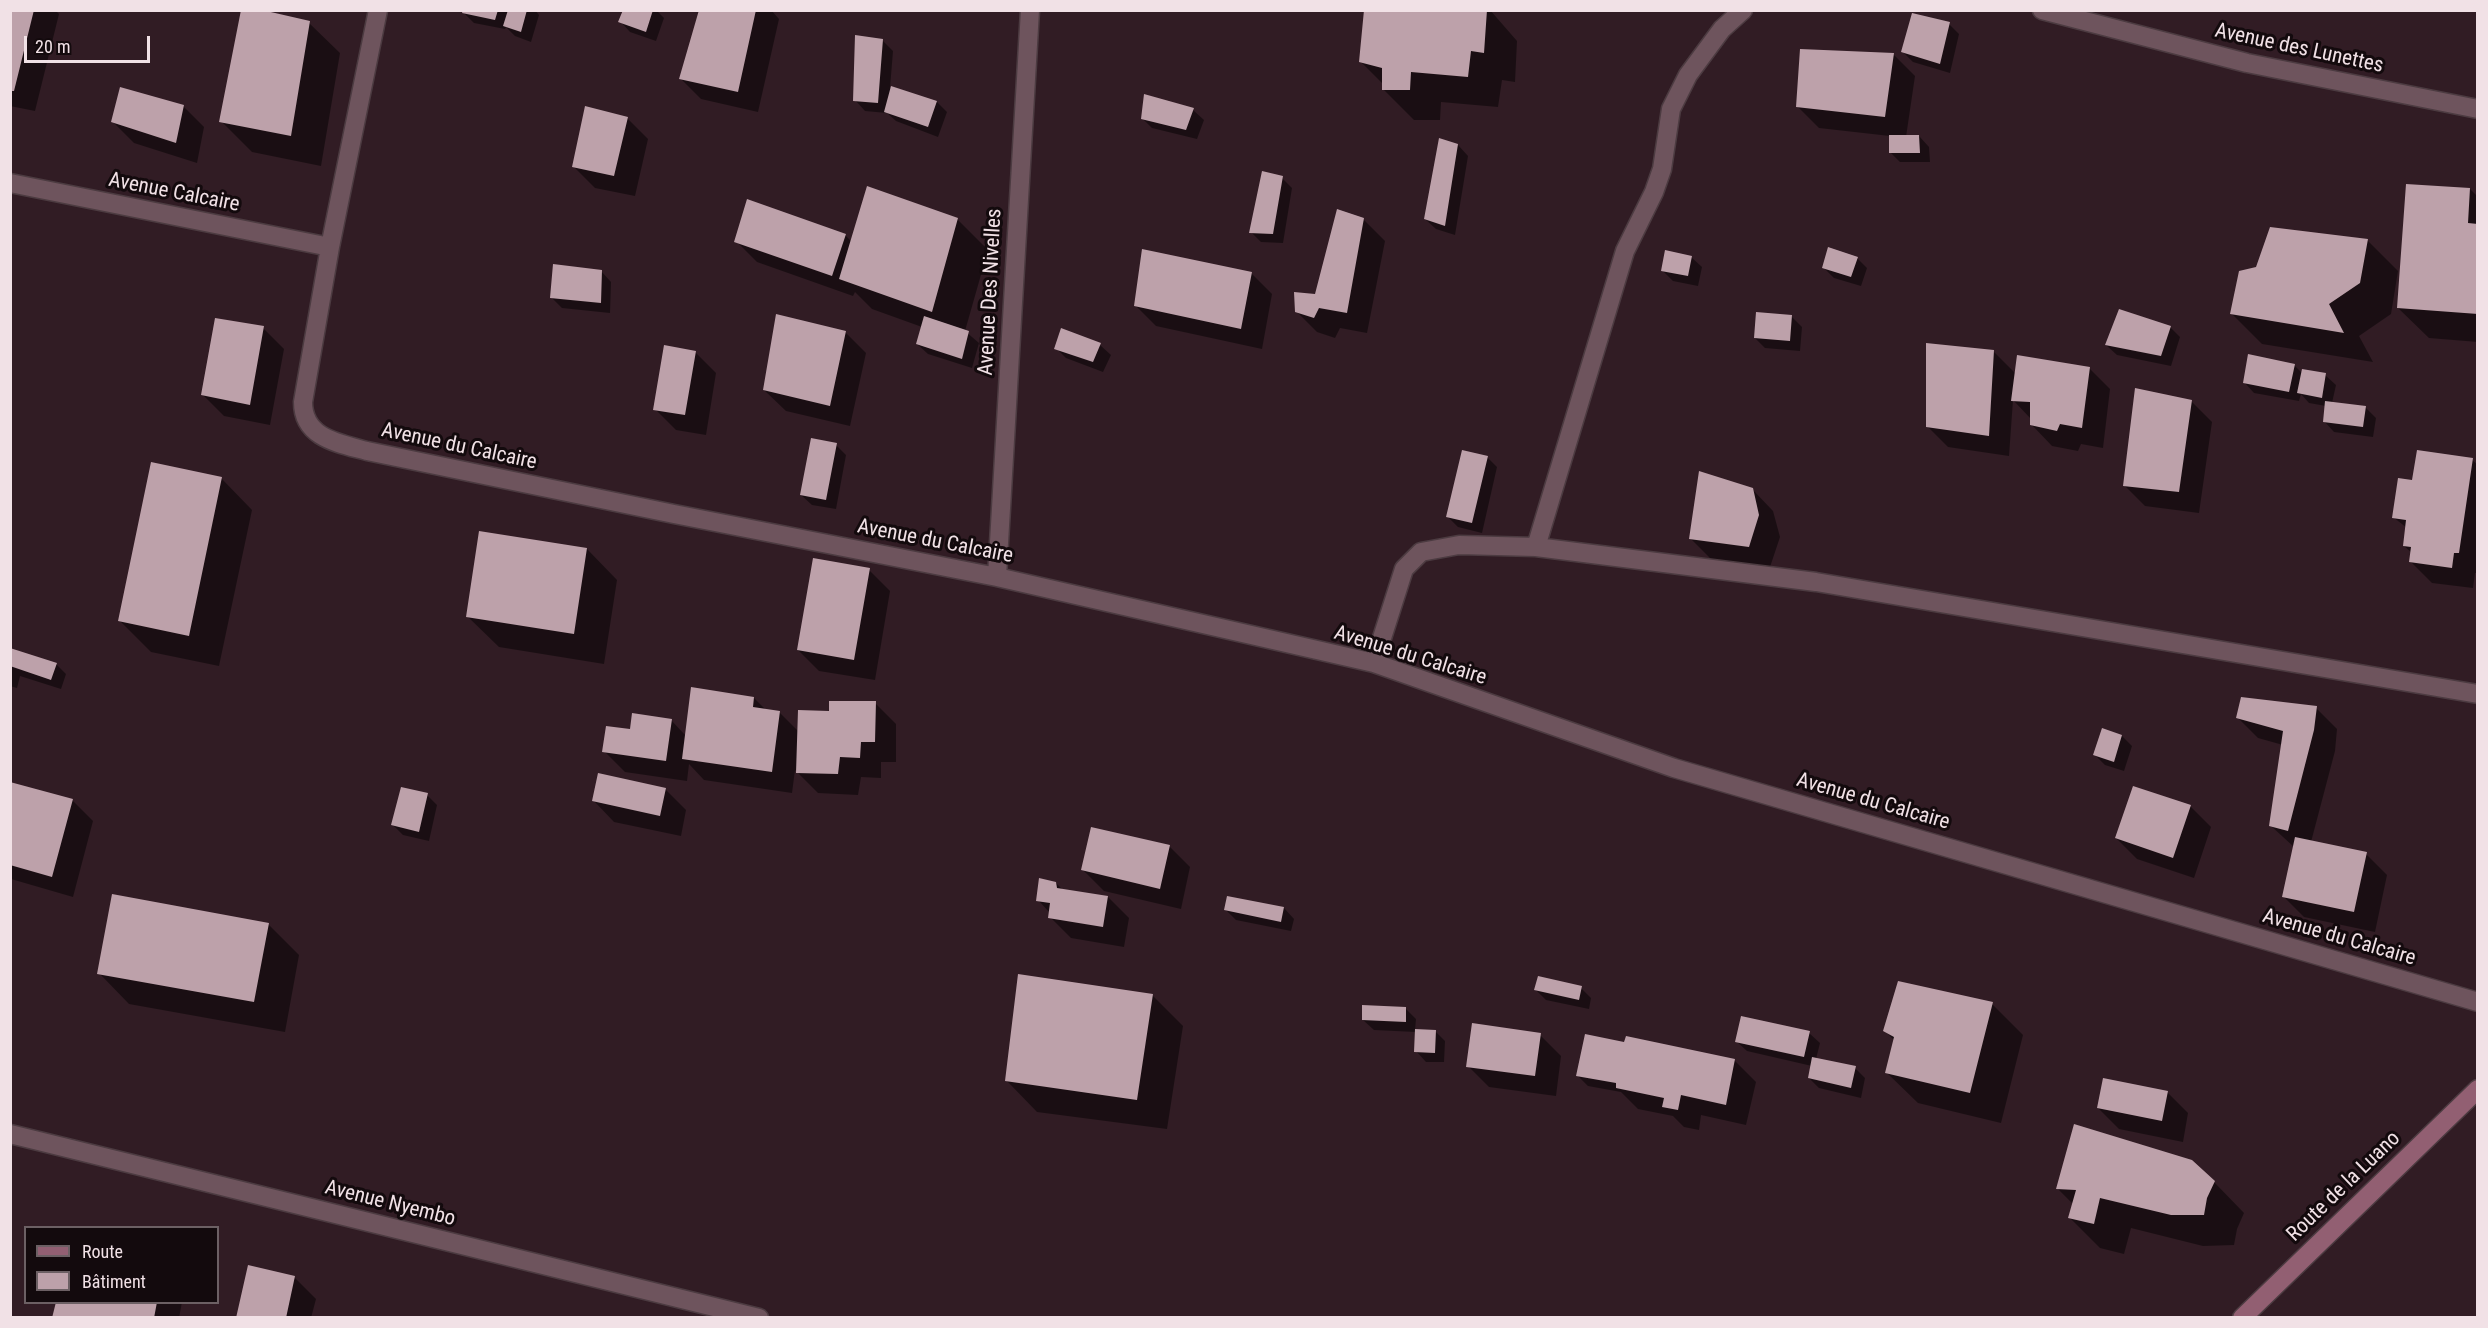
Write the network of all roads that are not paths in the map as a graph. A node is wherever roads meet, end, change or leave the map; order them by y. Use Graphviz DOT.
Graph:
graph roads {
  1 [pos="378,10"];
  2 [pos="1030,10"];
  3 [pos="1743,10"];
  4 [pos="2042,10"];
  5 [pos="2478,109"];
  6 [pos="10,183"];
  7 [pos="330,247"];
  8 [pos="1536,547"];
  9 [pos="997,577"];
  10 [pos="1374,663"];
  11 [pos="2478,694"];
  12 [pos="2478,1002"];
  13 [pos="2478,1089"];
  14 [pos="10,1134"];
  15 [pos="759,1317"];
  16 [pos="2242,1317"];
  1 -- 7 [label="street"];
  2 -- 9 [label="street, Avenue Des Nivelles"];
  3 -- 8 [label="street"];
  4 -- 5 [label="street, Avenue des Lunettes"];
  6 -- 7 [label="street, Avenue Calcaire"];
  7 -- 9 [label="street, Avenue du Calcaire"];
  8 -- 10 [label="street"];
  8 -- 11 [label="street"];
  9 -- 10 [label="street, Avenue du Calcaire"];
  10 -- 12 [label="street, Avenue du Calcaire"];
  13 -- 16 [label="street, Route de la Luano"];
  14 -- 15 [label="street, Avenue Nyembo"];
}
